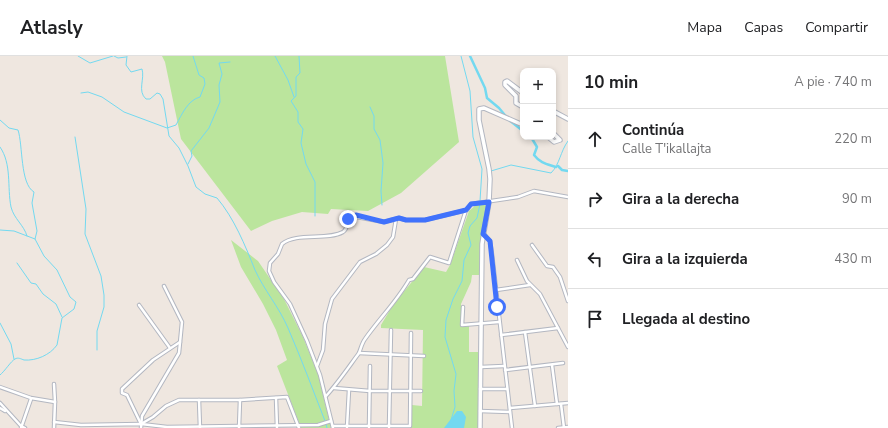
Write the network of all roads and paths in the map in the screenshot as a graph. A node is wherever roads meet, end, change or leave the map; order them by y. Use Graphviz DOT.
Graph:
graph roads {
  1 [pos="520,91"];
  2 [pos="520,106"];
  3 [pos="556,113"];
  4 [pos="568,119"];
  5 [pos="520,124"];
  6 [pos="556,136"];
  7 [pos="552,140"];
  8 [pos="568,197"];
  9 [pos="488,202"];
  10 [pos="466,210"];
  11 [pos="396,218"];
  12 [pos="483,234"];
  13 [pos="532,245"];
  14 [pos="517,260"];
  15 [pos="531,285"];
  16 [pos="164,286"];
  17 [pos="496,290"];
  18 [pos="568,301"];
  19 [pos="139,305"];
  20 [pos="462,307"];
  21 [pos="499,322"];
  22 [pos="482,324"];
  23 [pos="558,328"];
  24 [pos="391,330"];
  25 [pos="525,332"];
  26 [pos="411,333"];
  27 [pos="501,335"];
  28 [pos="180,342"];
  29 [pos="568,347"];
  30 [pos="170,348"];
  31 [pos="359,352"];
  32 [pos="391,354"];
  33 [pos="411,355"];
  34 [pos="424,356"];
  35 [pos="564,364"];
  36 [pos="552,365"];
  37 [pos="370,366"];
  38 [pos="504,366"];
  39 [pos="317,367"];
  40 [pos="481,367"];
  41 [pos="530,367"];
  42 [pos="505,370"];
  43 [pos="54,384"];
  44 [pos="0,387"];
  45 [pos="334,388"];
  46 [pos="480,389"];
  47 [pos="507,389"];
  48 [pos="349,390"];
  49 [pos="370,391"];
  50 [pos="390,391"];
  51 [pos="410,391"];
  52 [pos="421,391"];
  53 [pos="325,397"];
  54 [pos="31,398"];
  55 [pos="276,398"];
  56 [pos="199,400"];
  57 [pos="240,400"];
  58 [pos="55,402"];
  59 [pos="0,403"];
  60 [pos="568,403"];
  61 [pos="557,404"];
  62 [pos="561,404"];
  63 [pos="535,406"];
  64 [pos="0,408"];
  65 [pos="510,410"];
  66 [pos="8,412"];
  67 [pos="480,412"];
  68 [pos="331,421"];
  69 [pos="54,422"];
  70 [pos="141,424"];
  71 [pos="102,426"];
  72 [pos="120,426"];
  73 [pos="298,426"];
  74 [pos="347,426"];
  75 [pos="21,427"];
  76 [pos="200,427"];
  77 [pos="240,427"];
  78 [pos="277,427"];
  79 [pos="333,427"];
  80 [pos="369,427"];
  81 [pos="568,427"];
  82 [pos="25,428"];
  83 [pos="54,428"];
  84 [pos="141,428"];
  85 [pos="389,428"];
  86 [pos="480,428"];
  87 [pos="512,428"];
  88 [pos="558,428"];
  89 [pos="564,428"];
  1 -- 2 [label="street"];
  3 -- 4 [label="street"];
  5 -- 9 [label="street"];
  6 -- 7 [label="street"];
  8 -- 9 [label="street"];
  9 -- 10 [label="street"];
  9 -- 12 [label="street"];
  10 -- 11 [label="street"];
  10 -- 31 [label="street"];
  11 -- 39 [label="street"];
  11 -- 39 [label="street"];
  12 -- 17 [label="street"];
  12 -- 22 [label="street"];
  13 -- 18 [label="street"];
  14 -- 15 [label="street"];
  15 -- 17 [label="street"];
  15 -- 23 [label="street"];
  16 -- 28 [label="street"];
  17 -- 21 [label="street"];
  19 -- 30 [label="street"];
  20 -- 22 [label="street"];
  21 -- 22 [label="street"];
  21 -- 27 [label="street"];
  22 -- 40 [label="street"];
  23 -- 25 [label="street"];
  23 -- 29 [label="street"];
  24 -- 32 [label="street"];
  25 -- 27 [label="street"];
  25 -- 41 [label="street"];
  26 -- 33 [label="street"];
  27 -- 38 [label="street"];
  28 -- 30 [label="street"];
  28 -- 70 [label="street"];
  30 -- 70 [label="street"];
  31 -- 32 [label="street"];
  31 -- 45 [label="street"];
  32 -- 33 [label="street"];
  32 -- 50 [label="street"];
  33 -- 34 [label="street"];
  33 -- 51 [label="street"];
  35 -- 36 [label="street"];
  36 -- 41 [label="street"];
  36 -- 61 [label="street"];
  37 -- 49 [label="street"];
  38 -- 40 [label="street"];
  38 -- 42 [label="street"];
  39 -- 53 [label="street"];
  40 -- 46 [label="street"];
  41 -- 42 [label="street"];
  41 -- 63 [label="street"];
  42 -- 47 [label="street"];
  43 -- 58 [label="street"];
  44 -- 54 [label="street"];
  45 -- 48 [label="street"];
  45 -- 53 [label="street"];
  46 -- 47 [label="street"];
  46 -- 67 [label="street"];
  47 -- 65 [label="street"];
  48 -- 49 [label="street"];
  48 -- 74 [label="street"];
  49 -- 50 [label="street"];
  49 -- 80 [label="street"];
  50 -- 51 [label="street"];
  50 -- 85 [label="street"];
  51 -- 52 [label="street"];
  51 -- 85 [label="street"];
  53 -- 68 [label="street"];
  54 -- 58 [label="street"];
  54 -- 75 [label="street"];
  55 -- 57 [label="street"];
  55 -- 73 [label="street"];
  55 -- 78 [label="street"];
  56 -- 57 [label="street"];
  56 -- 70 [label="street"];
  56 -- 76 [label="street"];
  57 -- 77 [label="street"];
  58 -- 69 [label="street"];
  59 -- 66 [label="street"];
  60 -- 62 [label="street"];
  61 -- 62 [label="street"];
  61 -- 63 [label="street"];
  62 -- 89 [label="street"];
  63 -- 65 [label="street"];
  64 -- 66 [label="street"];
  65 -- 67 [label="street"];
  65 -- 87 [label="street"];
  66 -- 75 [label="street"];
  67 -- 86 [label="street"];
  68 -- 73 [label="street"];
  68 -- 79 [label="street"];
  69 -- 71 [label="street"];
  69 -- 83 [label="street"];
  70 -- 72 [label="street"];
  70 -- 76 [label="street"];
  70 -- 84 [label="street"];
  71 -- 72 [label="street"];
  73 -- 78 [label="street"];
  74 -- 79 [label="street"];
  74 -- 80 [label="street"];
  75 -- 82 [label="street"];
  76 -- 77 [label="street"];
  77 -- 78 [label="street"];
  80 -- 85 [label="street"];
  81 -- 89 [label="street"];
  88 -- 89 [label="street"];
}
